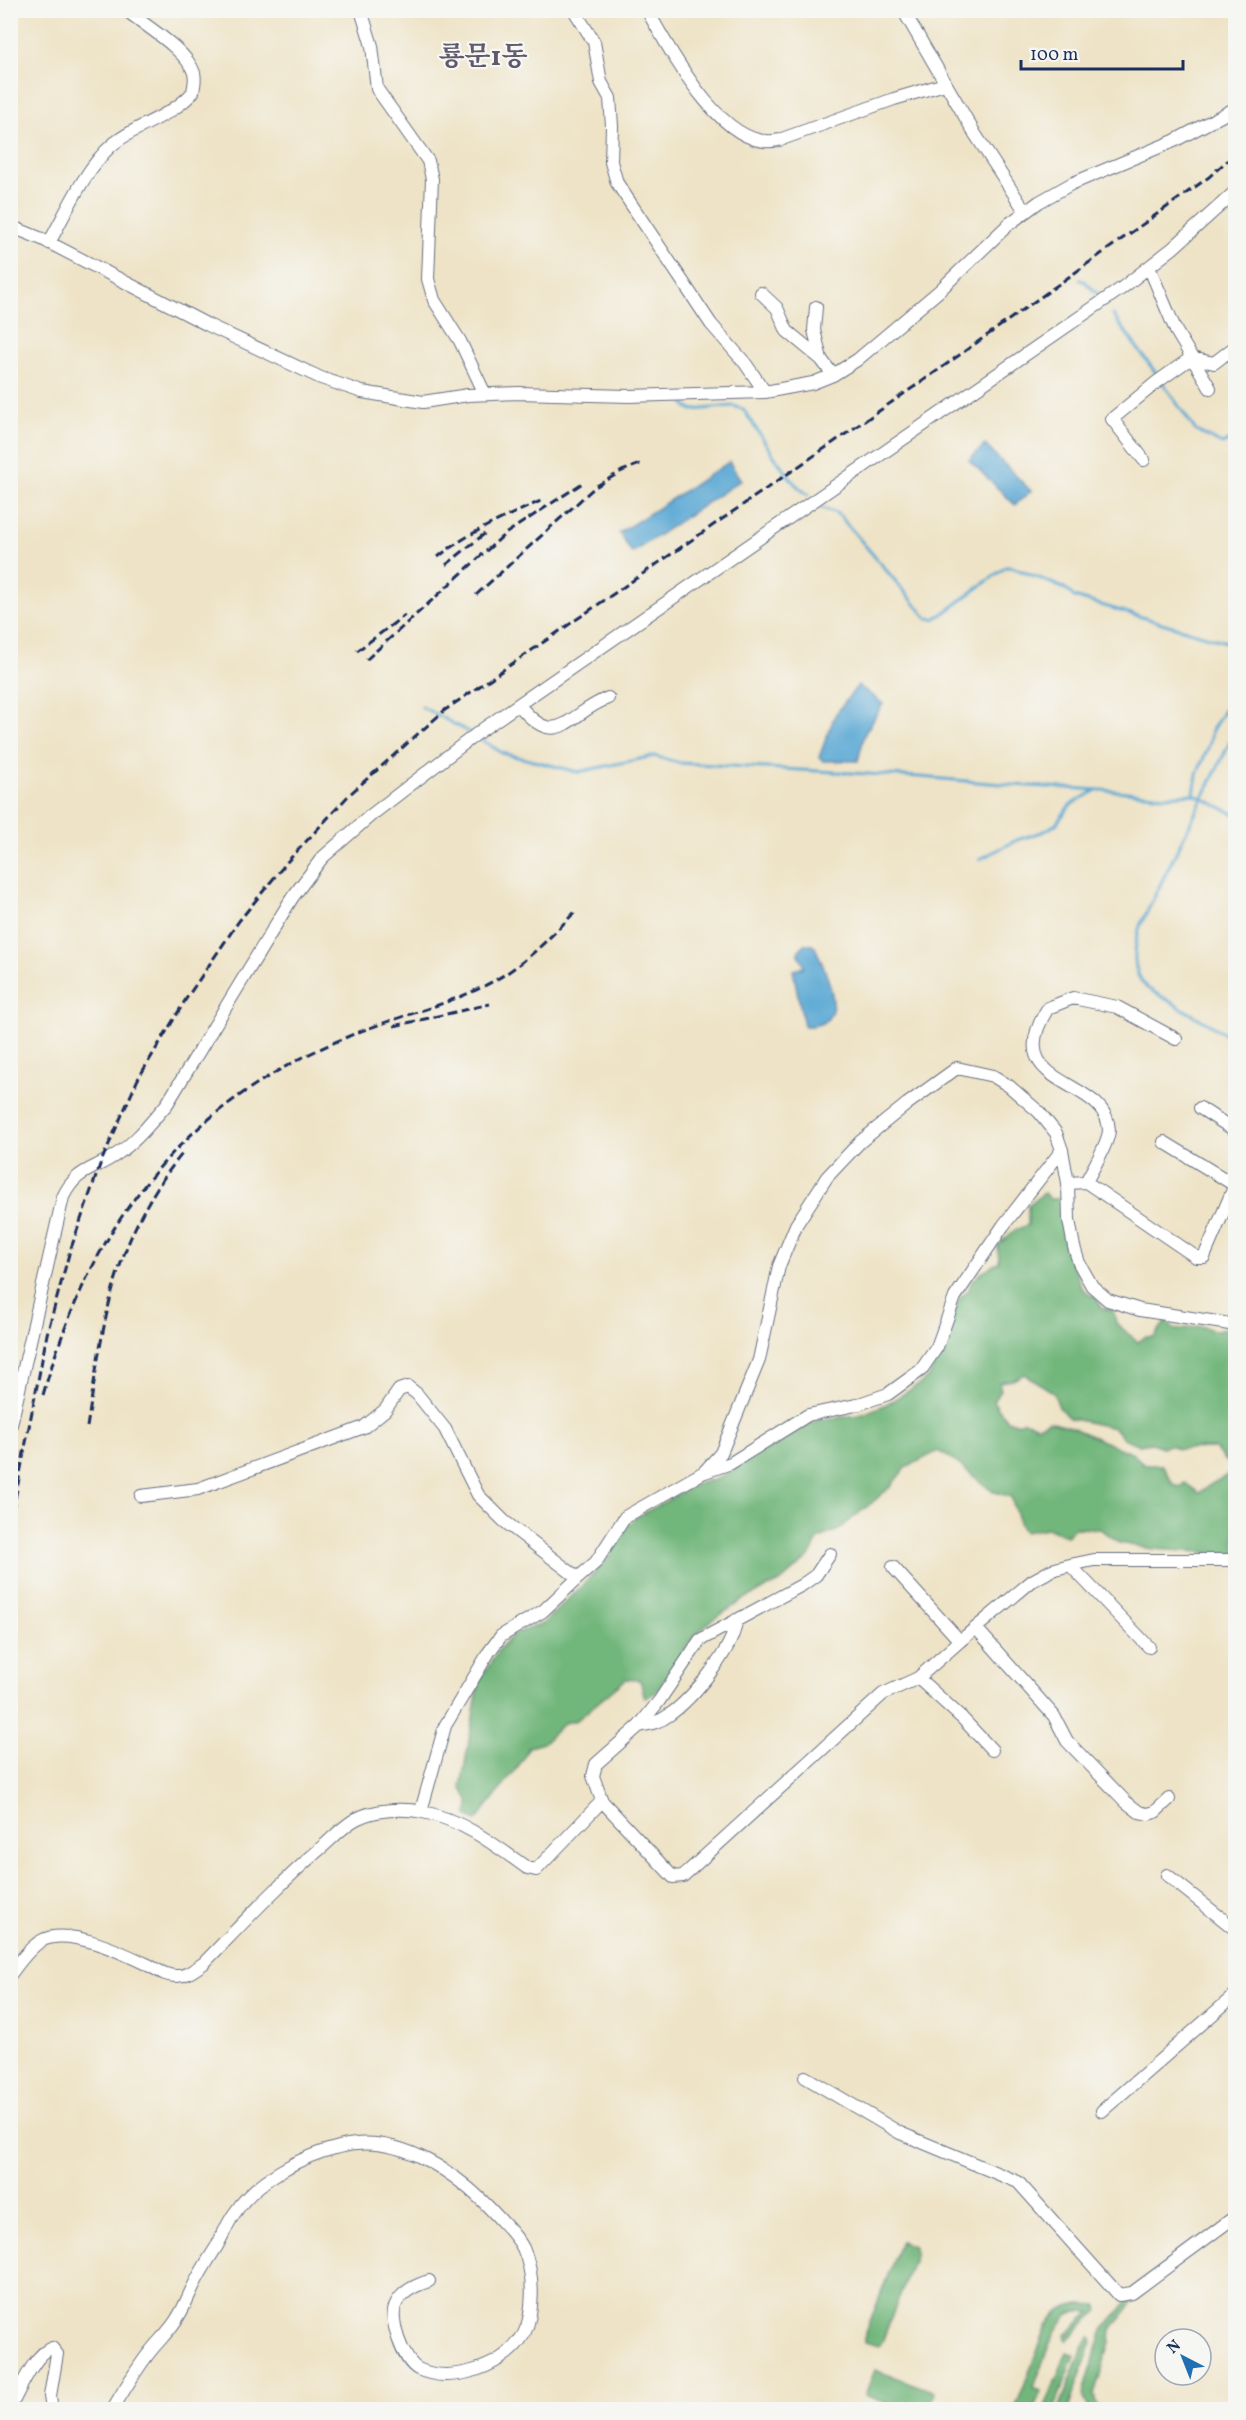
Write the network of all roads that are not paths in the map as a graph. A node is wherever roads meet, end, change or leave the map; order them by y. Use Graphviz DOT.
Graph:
graph roads {
  1 [pos="126,10"];
  2 [pos="361,10"];
  3 [pos="574,10"];
  4 [pos="647,10"];
  5 [pos="903,10"];
  6 [pos="945,84"];
  7 [pos="1236,108"];
  8 [pos="1236,191"];
  9 [pos="1025,211"];
  10 [pos="10,226"];
  11 [pos="49,243"];
  12 [pos="1149,267"];
  13 [pos="761,294"];
  14 [pos="816,307"];
  15 [pos="1236,346"];
  16 [pos="1191,358"];
  17 [pos="821,359"];
  18 [pos="833,375"];
  19 [pos="1210,388"];
  20 [pos="765,392"];
  21 [pos="485,394"];
  22 [pos="1144,460"];
  23 [pos="608,698"];
  24 [pos="519,705"];
  25 [pos="1176,1039"];
  26 [pos="1200,1108"];
  27 [pos="1236,1131"];
  28 [pos="1164,1142"];
  29 [pos="1062,1150"];
  30 [pos="1086,1182"];
  31 [pos="1068,1183"];
  32 [pos="1235,1186"];
  33 [pos="1236,1325"];
  34 [pos="10,1429"];
  35 [pos="704,1472"];
  36 [pos="141,1496"];
  37 [pos="830,1554"];
  38 [pos="1236,1560"];
  39 [pos="1070,1565"];
  40 [pos="892,1567"];
  41 [pos="578,1578"];
  42 [pos="736,1620"];
  43 [pos="976,1628"];
  44 [pos="960,1641"];
  45 [pos="1149,1647"];
  46 [pos="918,1678"];
  47 [pos="639,1726"];
  48 [pos="992,1750"];
  49 [pos="1169,1799"];
  50 [pos="602,1801"];
  51 [pos="421,1811"];
  52 [pos="1167,1875"];
  53 [pos="1236,1930"];
  54 [pos="10,1975"];
  55 [pos="1236,1994"];
  56 [pos="805,2077"];
  57 [pos="1102,2111"];
  58 [pos="1236,2216"];
  59 [pos="429,2281"];
  60 [pos="10,2407"];
  61 [pos="52,2409"];
  62 [pos="112,2409"];
  1 -- 11 [label="street"];
  2 -- 21 [label="street"];
  3 -- 20 [label="street"];
  4 -- 6 [label="street"];
  5 -- 6 [label="street"];
  6 -- 9 [label="street"];
  7 -- 9 [label="street"];
  8 -- 12 [label="street"];
  9 -- 18 [label="street"];
  10 -- 11 [label="street"];
  11 -- 21 [label="street"];
  12 -- 16 [label="street"];
  12 -- 24 [label="street"];
  13 -- 17 [label="street"];
  14 -- 17 [label="street"];
  15 -- 16 [label="street"];
  16 -- 19 [label="street"];
  16 -- 22 [label="street"];
  17 -- 18 [label="street"];
  18 -- 20 [label="street"];
  20 -- 21 [label="street"];
  23 -- 24 [label="street"];
  24 -- 34 [label="street"];
  25 -- 30 [label="street"];
  26 -- 27 [label="street"];
  28 -- 32 [label="street"];
  29 -- 31 [label="street"];
  29 -- 35 [label="street"];
  29 -- 35 [label="street"];
  30 -- 31 [label="street"];
  30 -- 32 [label="street"];
  31 -- 33 [label="street"];
  35 -- 41 [label="street"];
  36 -- 41 [label="street"];
  37 -- 42 [label="street"];
  38 -- 39 [label="street"];
  39 -- 43 [label="street"];
  39 -- 45 [label="street"];
  40 -- 44 [label="street"];
  41 -- 51 [label="street"];
  42 -- 47 [label="street"];
  42 -- 47 [label="street"];
  43 -- 44 [label="street"];
  43 -- 49 [label="street"];
  44 -- 46 [label="street"];
  46 -- 48 [label="street"];
  46 -- 50 [label="street"];
  47 -- 50 [label="street"];
  50 -- 51 [label="street"];
  51 -- 54 [label="street"];
  52 -- 53 [label="street"];
  55 -- 57 [label="street"];
  56 -- 58 [label="street"];
  59 -- 62 [label="street"];
  60 -- 61 [label="street"];
}
